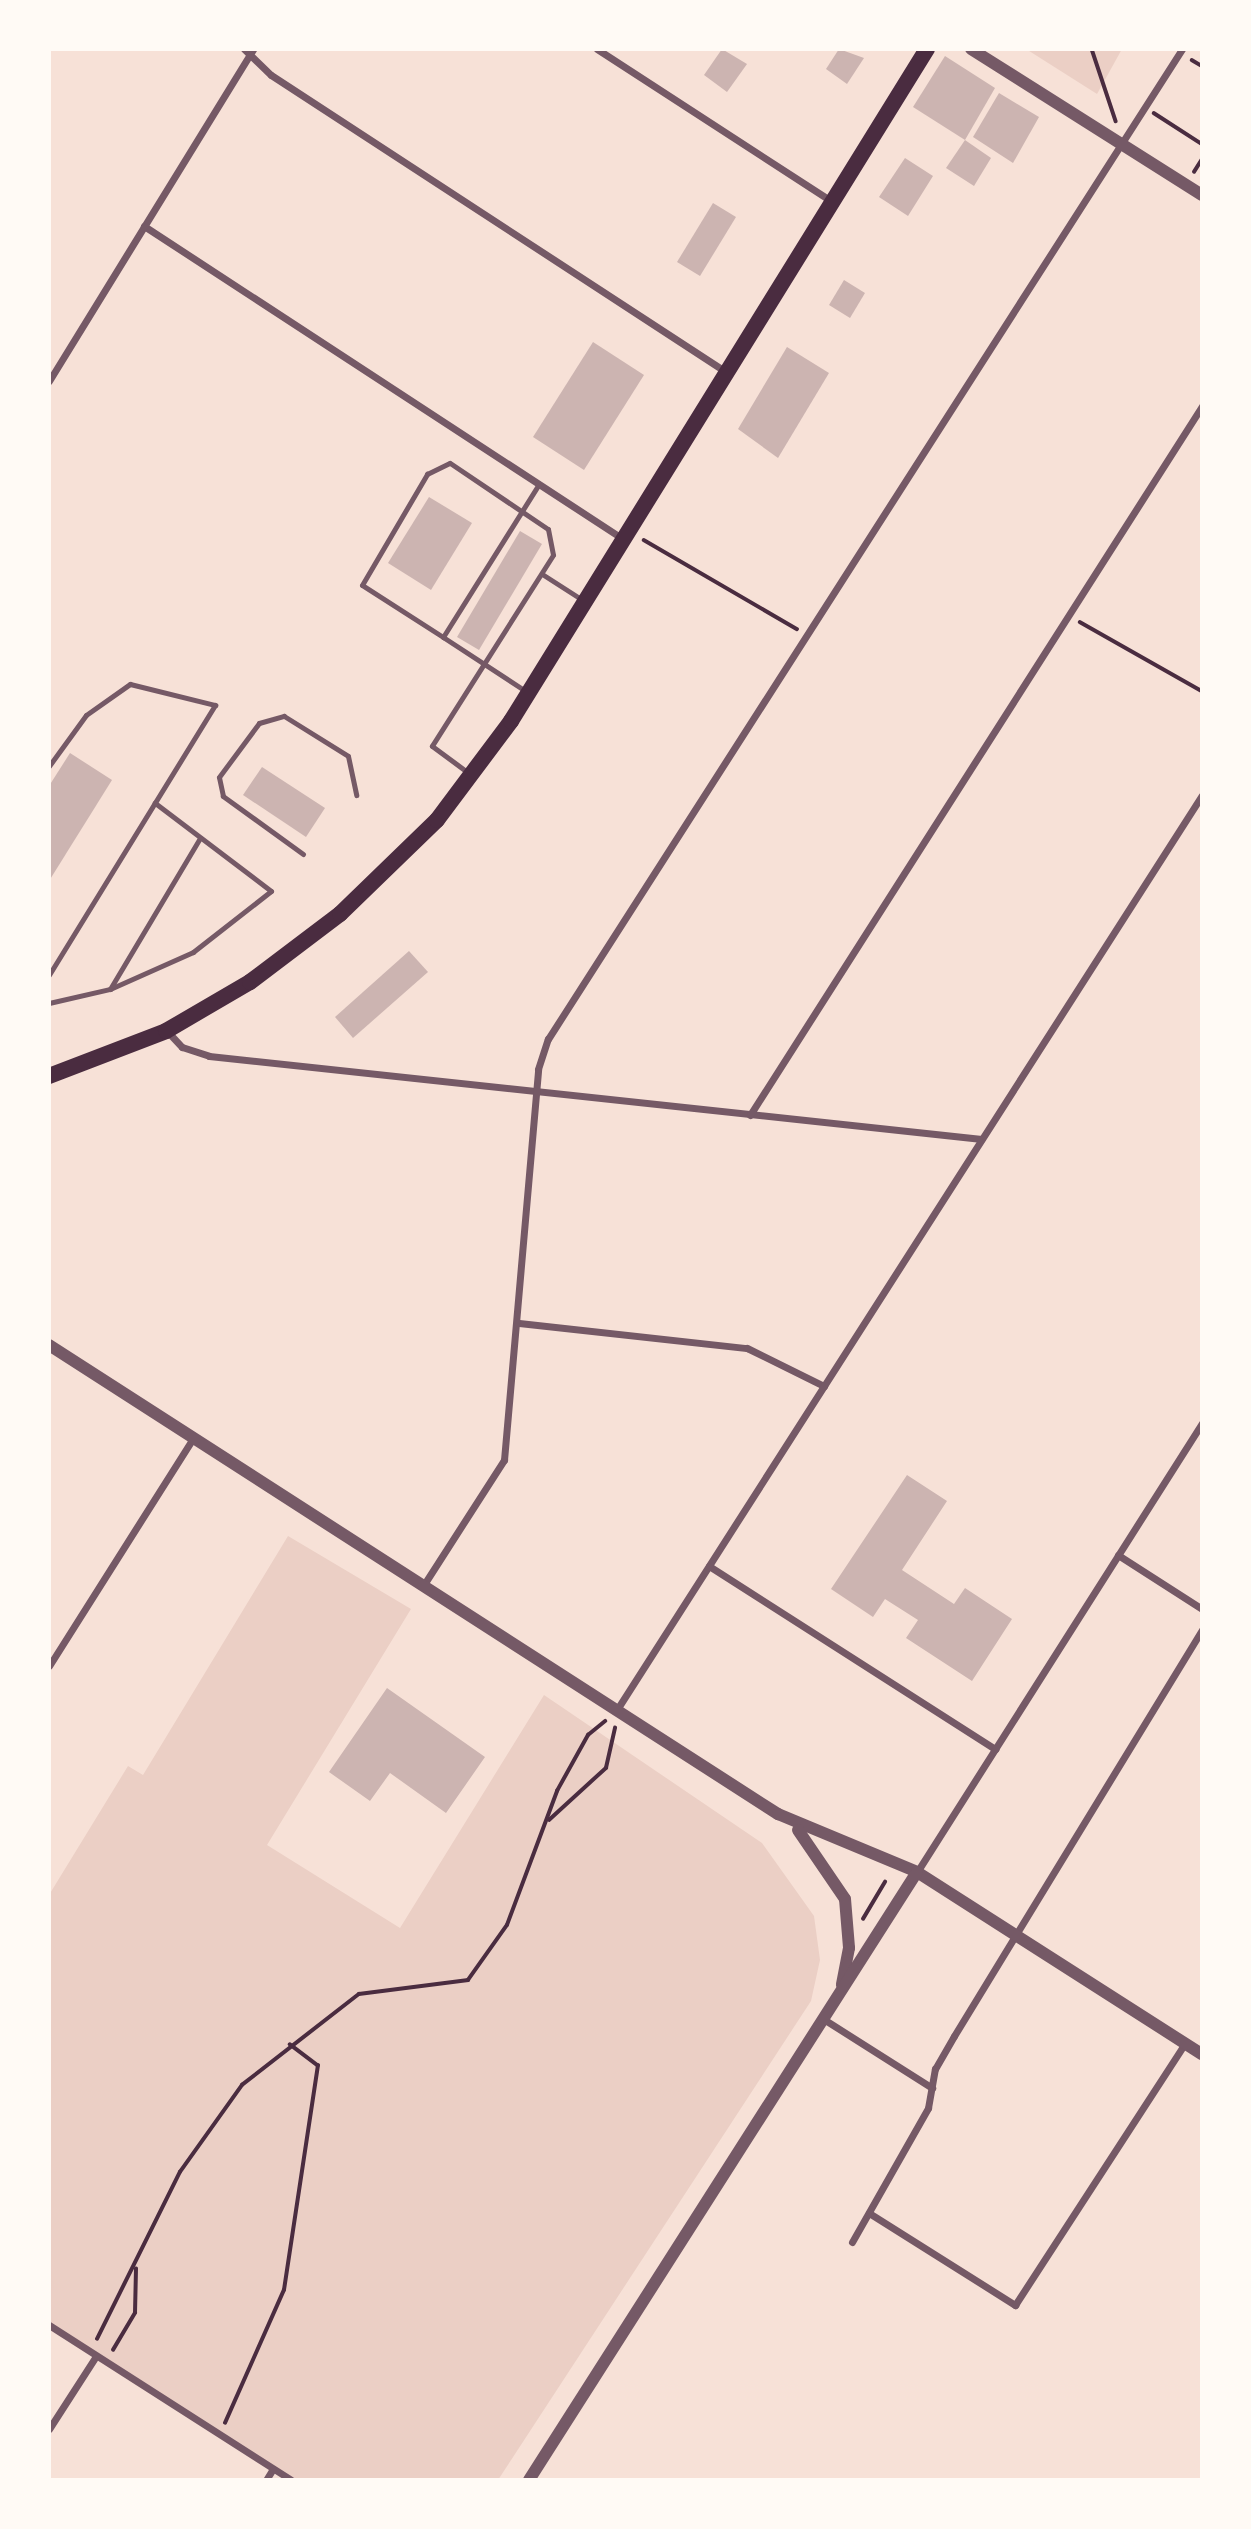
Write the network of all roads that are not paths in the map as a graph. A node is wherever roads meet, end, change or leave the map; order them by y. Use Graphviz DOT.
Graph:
graph roads {
  1 [pos="597,49"];
  2 [pos="927,49"];
  3 [pos="971,49"];
  4 [pos="1182,49"];
  5 [pos="249,51"];
  6 [pos="1122,144"];
  7 [pos="1202,195"];
  8 [pos="833,202"];
  9 [pos="144,226"];
  10 [pos="727,372"];
  11 [pos="49,381"];
  12 [pos="1202,406"];
  13 [pos="539,484"];
  14 [pos="521,511"];
  15 [pos="623,539"];
  16 [pos="542,573"];
  17 [pos="585,601"];
  18 [pos="443,637"];
  19 [pos="486,665"];
  20 [pos="528,693"];
  21 [pos="49,766"];
  22 [pos="472,776"];
  23 [pos="356,795"];
  24 [pos="1202,795"];
  25 [pos="155,803"];
  26 [pos="1198,809"];
  27 [pos="200,838"];
  28 [pos="303,854"];
  29 [pos="49,975"];
  30 [pos="110,989"];
  31 [pos="49,1003"];
  32 [pos="166,1031"];
  33 [pos="49,1076"];
  34 [pos="538,1094"];
  35 [pos="750,1115"];
  36 [pos="982,1139"];
  37 [pos="519,1323"];
  38 [pos="49,1345"];
  39 [pos="824,1386"];
  40 [pos="1202,1423"];
  41 [pos="193,1438"];
  42 [pos="1118,1555"];
  43 [pos="709,1566"];
  44 [pos="422,1586"];
  45 [pos="1202,1609"];
  46 [pos="1202,1630"];
  47 [pos="49,1666"];
  48 [pos="617,1711"];
  49 [pos="995,1749"];
  50 [pos="791,1822"];
  51 [pos="917,1872"];
  52 [pos="1016,1934"];
  53 [pos="837,1999"];
  54 [pos="825,2020"];
  55 [pos="1185,2043"];
  56 [pos="1202,2054"];
  57 [pos="932,2088"];
  58 [pos="869,2213"];
  59 [pos="852,2242"];
  60 [pos="49,2325"];
  61 [pos="96,2356"];
  62 [pos="49,2429"];
  63 [pos="273,2469"];
  64 [pos="265,2480"];
  65 [pos="291,2480"];
  66 [pos="529,2480"];
  1 -- 8 [label="street"];
  2 -- 8 [label="main road"];
  3 -- 6 [label="street"];
  4 -- 6 [label="street"];
  5 -- 9 [label="street"];
  5 -- 10 [label="street"];
  6 -- 7 [label="street"];
  6 -- 34 [label="street"];
  8 -- 10 [label="main road"];
  9 -- 11 [label="street"];
  9 -- 13 [label="street"];
  10 -- 15 [label="main road"];
  12 -- 35 [label="street"];
  13 -- 14 [label="lane"];
  13 -- 15 [label="street"];
  14 -- 16 [label="lane"];
  14 -- 18 [label="lane"];
  14 -- 18 [label="lane"];
  15 -- 17 [label="main road"];
  16 -- 17 [label="lane"];
  16 -- 19 [label="lane"];
  17 -- 20 [label="main road"];
  18 -- 19 [label="lane"];
  19 -- 20 [label="lane"];
  19 -- 22 [label="lane"];
  20 -- 22 [label="main road"];
  21 -- 25 [label="lane"];
  22 -- 32 [label="main road"];
  23 -- 28 [label="lane"];
  24 -- 26 [label="street"];
  25 -- 27 [label="lane"];
  25 -- 29 [label="lane"];
  26 -- 36 [label="street"];
  27 -- 30 [label="lane"];
  27 -- 30 [label="lane"];
  30 -- 31 [label="lane"];
  32 -- 33 [label="main road"];
  32 -- 34 [label="street"];
  34 -- 35 [label="street"];
  34 -- 37 [label="street"];
  35 -- 36 [label="street"];
  36 -- 39 [label="street"];
  37 -- 39 [label="street"];
  37 -- 44 [label="street"];
  38 -- 41 [label="street"];
  39 -- 43 [label="street"];
  40 -- 42 [label="street"];
  41 -- 44 [label="street"];
  41 -- 47 [label="street"];
  42 -- 45 [label="street"];
  42 -- 49 [label="street"];
  43 -- 48 [label="street"];
  43 -- 49 [label="street"];
  44 -- 48 [label="street"];
  46 -- 52 [label="street"];
  48 -- 50 [label="street"];
  49 -- 51 [label="street"];
  50 -- 51 [label="street"];
  50 -- 53 [label="street"];
  51 -- 52 [label="street"];
  51 -- 53 [label="street"];
  52 -- 55 [label="street"];
  52 -- 57 [label="street"];
  53 -- 54 [label="street"];
  54 -- 57 [label="street"];
  54 -- 66 [label="street"];
  55 -- 56 [label="street"];
  55 -- 58 [label="street"];
  57 -- 58 [label="street"];
  58 -- 59 [label="street"];
  60 -- 61 [label="street"];
  61 -- 62 [label="street"];
  61 -- 63 [label="street"];
  63 -- 64 [label="street"];
  63 -- 65 [label="street"];
}
